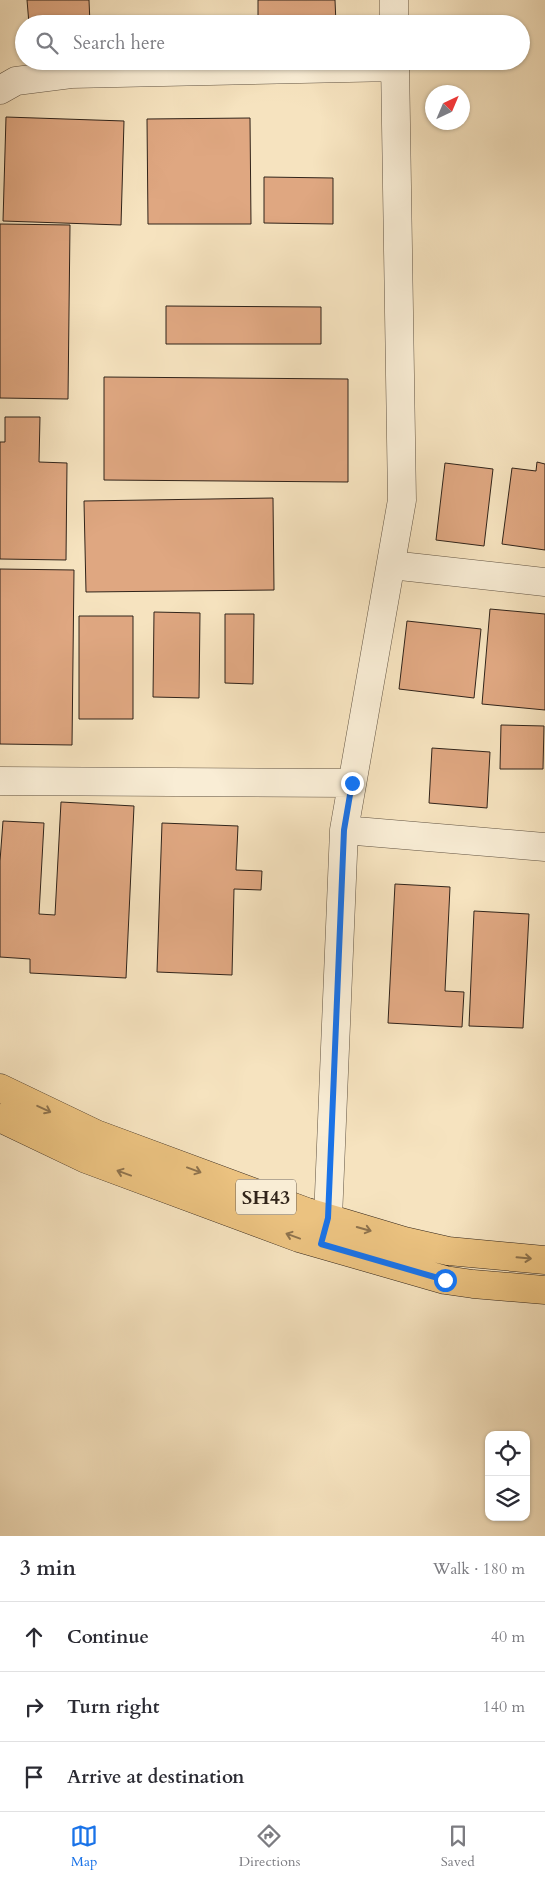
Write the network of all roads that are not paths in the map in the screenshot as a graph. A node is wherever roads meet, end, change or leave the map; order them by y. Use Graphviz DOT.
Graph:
graph roads {
  1 [pos="394,0"];
  2 [pos="394,15"];
  3 [pos="201,70"];
  4 [pos="395,70"];
  5 [pos="0,90"];
  6 [pos="391,565"];
  7 [pos="545,582"];
  8 [pos="0,781"];
  9 [pos="352,783"];
  10 [pos="344,830"];
  11 [pos="545,847"];
  12 [pos="0,1088"];
  13 [pos="0,1118"];
  14 [pos="328,1218"];
  15 [pos="321,1244"];
  16 [pos="545,1260"];
  17 [pos="545,1290"];
  1 -- 2 [label="street"];
  3 -- 5 [label="street"];
  4 -- 6 [label="street"];
  6 -- 7 [label="street"];
  6 -- 9 [label="street"];
  8 -- 9 [label="street"];
  9 -- 10 [label="street"];
  10 -- 11 [label="street"];
  10 -- 14 [label="street"];
  12 -- 14 [label="main road, SH43, one-way"];
  15 -- 13 [label="main road, SH43, one-way"];
  14 -- 15 [label="street"];
  14 -- 16 [label="main road, SH43, one-way"];
  15 -- 17 [label="main road, SH43"];
}
